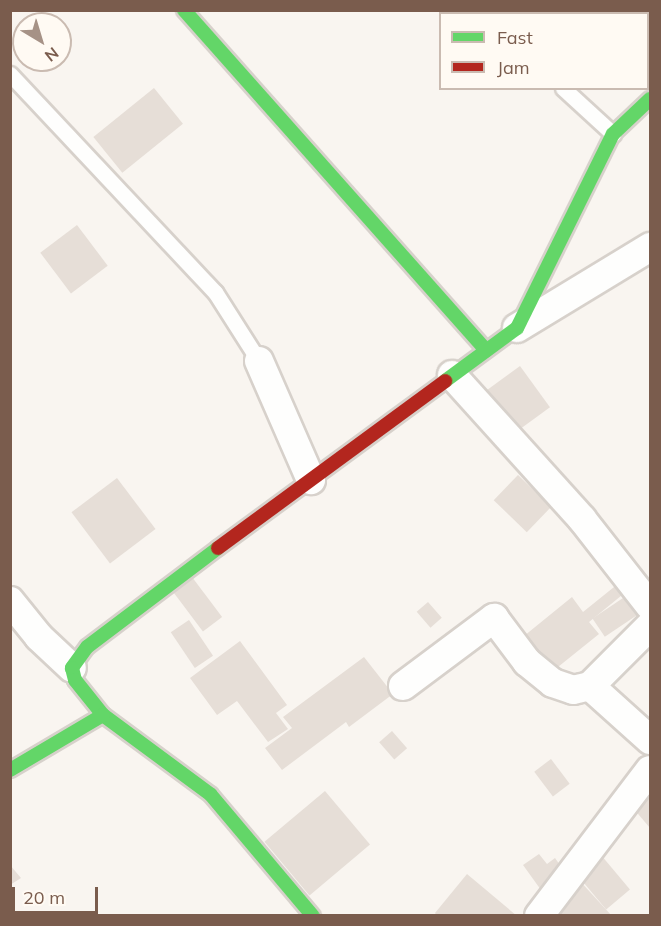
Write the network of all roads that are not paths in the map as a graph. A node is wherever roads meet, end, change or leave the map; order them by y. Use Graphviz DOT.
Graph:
graph roads {
  1 [pos="184,10"];
  2 [pos="10,74"];
  3 [pos="565,90"];
  4 [pos="651,99"];
  5 [pos="613,134"];
  6 [pos="651,247"];
  7 [pos="517,328"];
  8 [pos="486,350"];
  9 [pos="259,361"];
  10 [pos="452,375"];
  11 [pos="311,480"];
  12 [pos="10,601"];
  13 [pos="651,606"];
  14 [pos="651,626"];
  15 [pos="72,668"];
  16 [pos="403,686"];
  17 [pos="590,686"];
  18 [pos="103,715"];
  19 [pos="651,740"];
  20 [pos="10,770"];
  21 [pos="651,770"];
  22 [pos="313,915"];
  23 [pos="539,915"];
  1 -- 8 [label="street"];
  2 -- 9 [label="lane"];
  3 -- 5 [label="lane"];
  4 -- 5 [label="street"];
  5 -- 7 [label="street"];
  6 -- 7 [label="street"];
  7 -- 8 [label="street"];
  8 -- 10 [label="street"];
  9 -- 11 [label="street"];
  10 -- 11 [label="street"];
  10 -- 13 [label="street"];
  11 -- 15 [label="street"];
  12 -- 15 [label="street"];
  14 -- 17 [label="street"];
  15 -- 18 [label="street"];
  16 -- 17 [label="street"];
  17 -- 19 [label="street"];
  18 -- 20 [label="street"];
  18 -- 22 [label="street"];
  21 -- 23 [label="street"];
}
